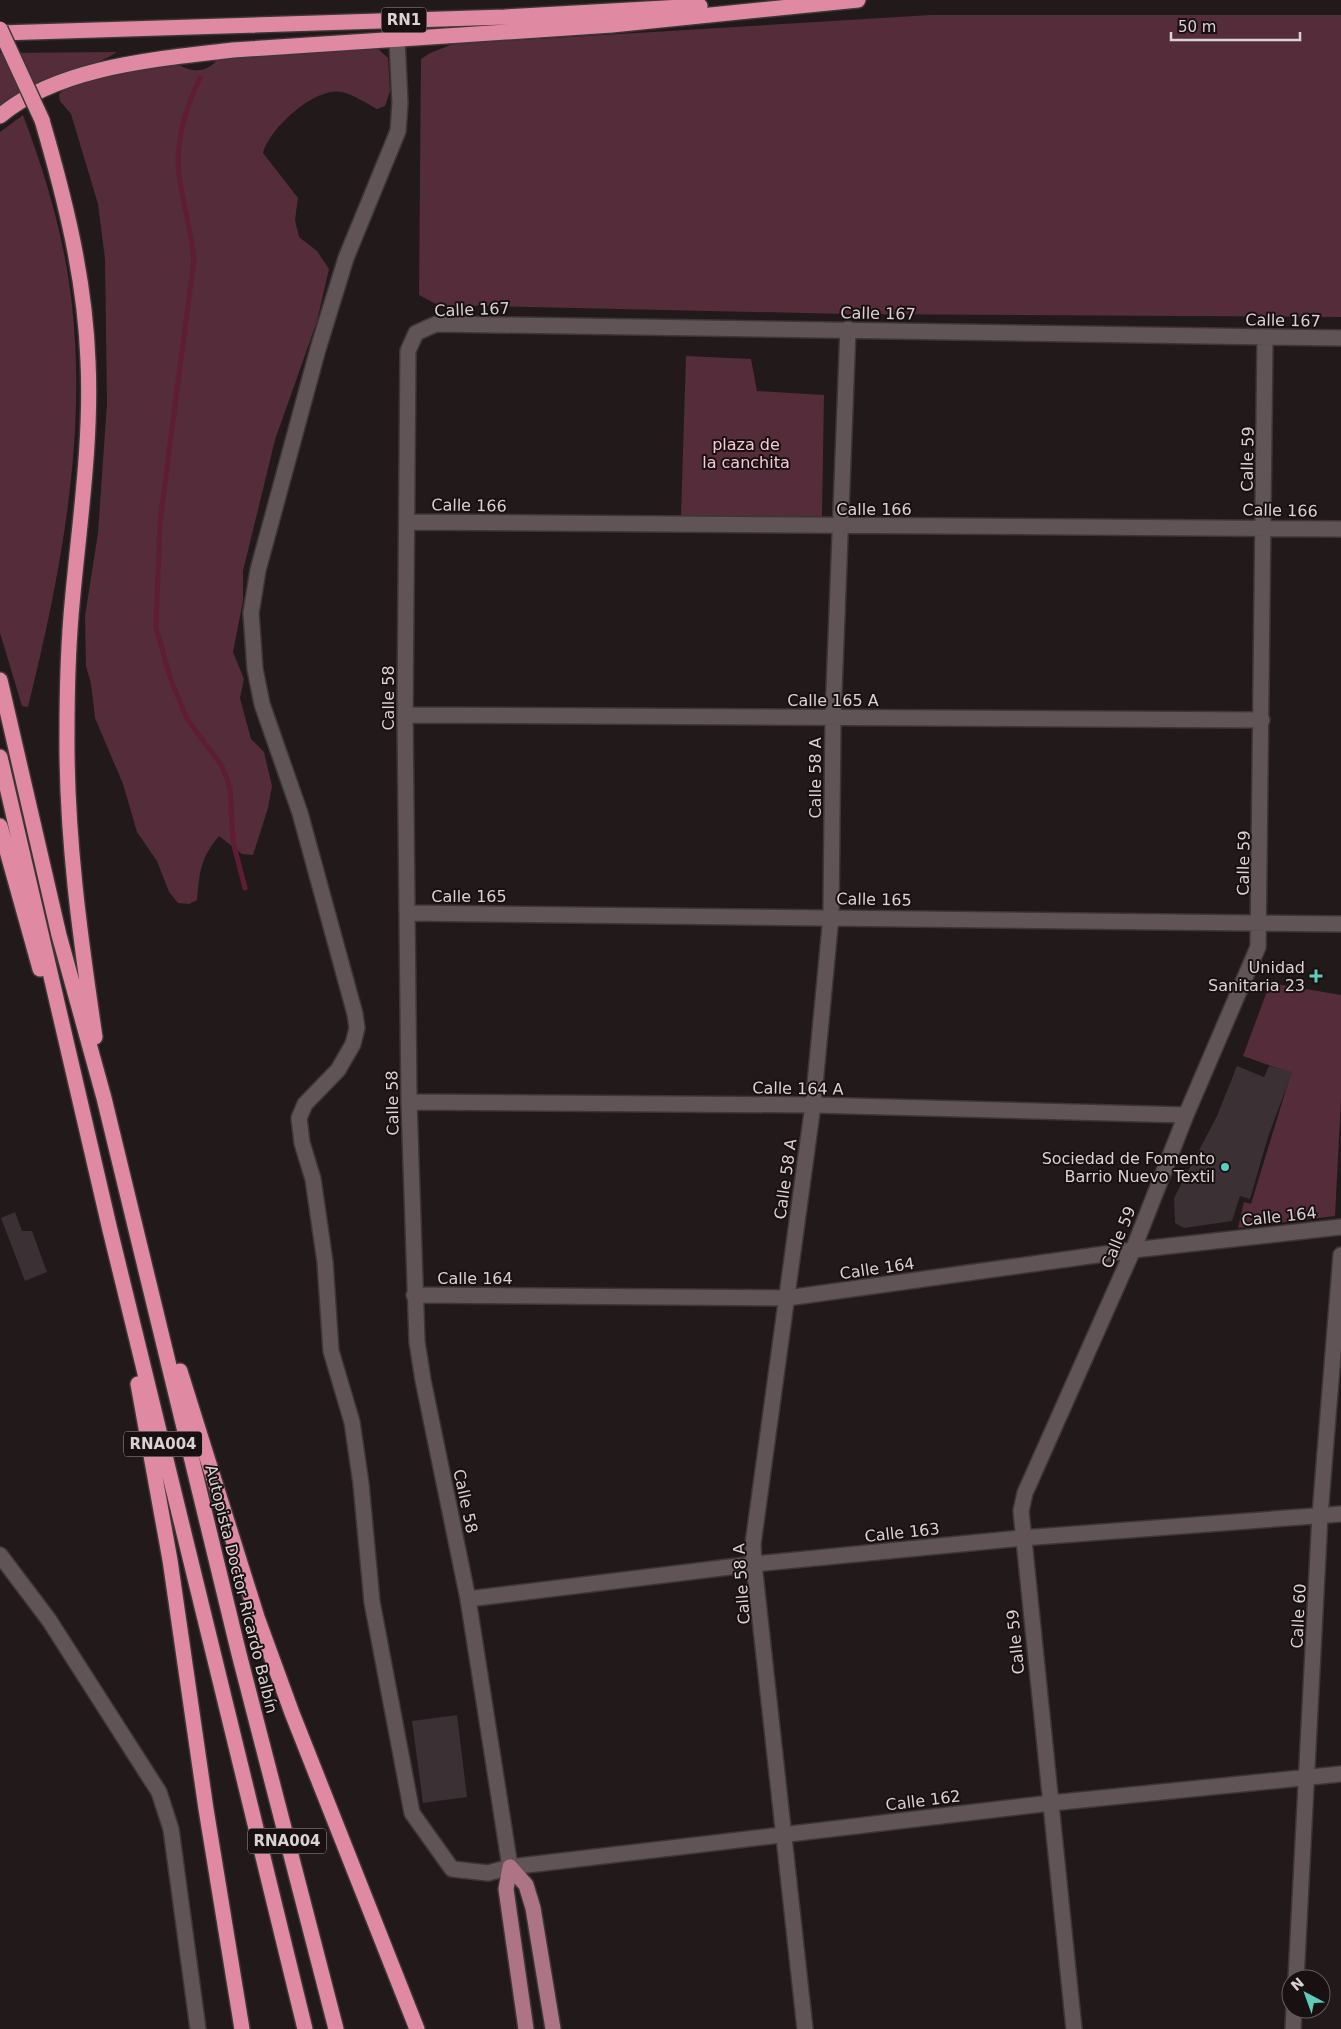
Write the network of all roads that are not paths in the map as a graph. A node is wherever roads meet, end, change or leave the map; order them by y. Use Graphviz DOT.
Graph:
graph roads {
  1 [pos="808,0"];
  2 [pos="858,0"];
  3 [pos="0,29"];
  4 [pos="0,33"];
  5 [pos="397,39"];
  6 [pos="0,116"];
  7 [pos="848,330"];
  8 [pos="416,333"];
  9 [pos="1265,337"];
  10 [pos="1341,338"];
  11 [pos="408,522"];
  12 [pos="840,526"];
  13 [pos="1264,527"];
  14 [pos="1341,529"];
  15 [pos="0,680"];
  16 [pos="405,715"];
  17 [pos="833,717"];
  18 [pos="1262,720"];
  19 [pos="0,757"];
  20 [pos="0,826"];
  21 [pos="408,913"];
  22 [pos="832,916"];
  23 [pos="1260,922"];
  24 [pos="1341,924"];
  25 [pos="104,1098"];
  26 [pos="409,1102"];
  27 [pos="813,1105"];
  28 [pos="82,1106"];
  29 [pos="1186,1115"];
  30 [pos="1341,1227"];
  31 [pos="110,1230"];
  32 [pos="142,1248"];
  33 [pos="1133,1250"];
  34 [pos="1341,1256"];
  35 [pos="414,1295"];
  36 [pos="787,1298"];
  37 [pos="1341,1514"];
  38 [pos="1320,1515"];
  39 [pos="1022,1538"];
  40 [pos="0,1555"];
  41 [pos="754,1564"];
  42 [pos="468,1599"];
  43 [pos="1341,1774"];
  44 [pos="1308,1778"];
  45 [pos="1051,1803"];
  46 [pos="785,1834"];
  47 [pos="510,1867"];
  48 [pos="1297,1969"];
  49 [pos="198,2029"];
  50 [pos="242,2029"];
  51 [pos="305,2029"];
  52 [pos="336,2029"];
  53 [pos="417,2029"];
  54 [pos="526,2029"];
  55 [pos="553,2029"];
  56 [pos="805,2029"];
  57 [pos="1074,2029"];
  1 -- 4 [label="highway, RN1"];
  2 -- 5 [label="highway"];
  3 -- 25 [label="highway, bridge"];
  5 -- 6 [label="highway"];
  5 -- 47 [label="street, Calle 162"];
  7 -- 8 [label="street, Calle 167"];
  7 -- 9 [label="street, Calle 167"];
  7 -- 12 [label="street, Calle 58 A"];
  8 -- 11 [label="street, Calle 58"];
  9 -- 10 [label="street, Calle 167"];
  9 -- 13 [label="street, Calle 59"];
  11 -- 12 [label="street, Calle 166"];
  11 -- 16 [label="street, Calle 58"];
  12 -- 13 [label="street, Calle 166"];
  12 -- 17 [label="street, Calle 58 A"];
  13 -- 14 [label="street, Calle 166"];
  13 -- 18 [label="street, Calle 59"];
  15 -- 25 [label="highway"];
  16 -- 17 [label="street, Calle 165 A"];
  16 -- 21 [label="street, Calle 58"];
  17 -- 18 [label="street, Calle 165 A"];
  17 -- 22 [label="street, Calle 58 A"];
  18 -- 23 [label="street, Calle 59"];
  19 -- 28 [label="highway"];
  20 -- 28 [label="highway"];
  21 -- 22 [label="street, Calle 165"];
  21 -- 26 [label="street, Calle 58"];
  22 -- 23 [label="street, Calle 165"];
  22 -- 27 [label="street, Calle 58 A"];
  23 -- 24 [label="street, Calle 165"];
  23 -- 29 [label="street, Calle 59"];
  25 -- 32 [label="highway, Autopista Doctor Ricardo Balbín / RNA004"];
  26 -- 27 [label="street, Calle 164 A"];
  26 -- 35 [label="street, Calle 58"];
  27 -- 29 [label="street, Calle 164 A"];
  27 -- 36 [label="street, Calle 58 A"];
  28 -- 31 [label="highway, RNA004"];
  29 -- 33 [label="street, Calle 59"];
  30 -- 33 [label="street, Calle 164"];
  31 -- 50 [label="highway"];
  31 -- 51 [label="highway, RNA004"];
  32 -- 52 [label="highway, Autopista Doctor Ricardo Balbín / RNA004"];
  32 -- 53 [label="highway"];
  33 -- 36 [label="street, Calle 164"];
  33 -- 39 [label="street, Calle 59"];
  34 -- 38 [label="street, Calle 60"];
  35 -- 36 [label="street, Calle 164"];
  35 -- 42 [label="street, Calle 58"];
  36 -- 41 [label="street, Calle 58 A"];
  37 -- 38 [label="street, Calle 163"];
  38 -- 39 [label="street, Calle 163"];
  38 -- 44 [label="street, Calle 60"];
  39 -- 41 [label="street, Calle 163"];
  39 -- 45 [label="street, Calle 59"];
  40 -- 49 [label="street"];
  41 -- 42 [label="street, Calle 163"];
  41 -- 46 [label="street, Calle 58 A"];
  42 -- 47 [label="street, Calle 58"];
  43 -- 44 [label="street, Calle 162"];
  44 -- 45 [label="street, Calle 162"];
  44 -- 48 [label="street, Calle 60"];
  45 -- 46 [label="street, Calle 162"];
  45 -- 57 [label="street, Calle 59"];
  46 -- 47 [label="street, Calle 162"];
  46 -- 56 [label="street, Calle 58 A"];
  47 -- 54 [label="main road"];
  47 -- 55 [label="main road"];
}
